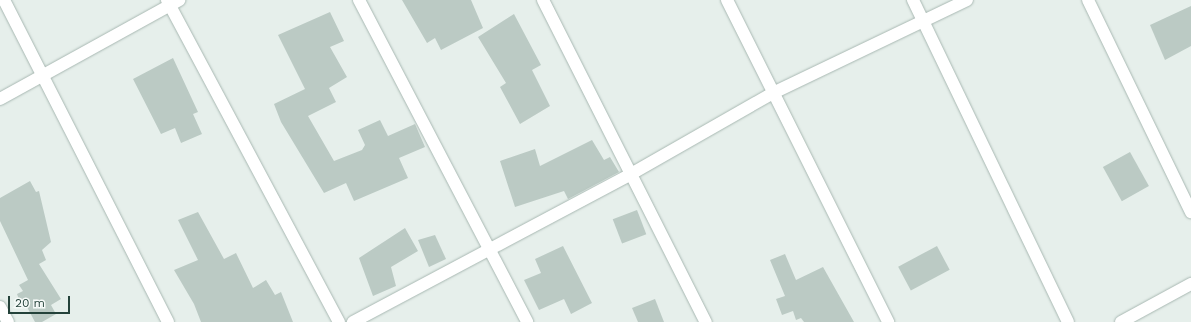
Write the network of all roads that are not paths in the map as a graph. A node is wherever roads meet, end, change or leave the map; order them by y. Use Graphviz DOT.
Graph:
graph roads {
  1 [pos="4,0"];
  2 [pos="359,0"];
  3 [pos="543,0"];
  4 [pos="727,0"];
  5 [pos="913,0"];
  6 [pos="967,0"];
  7 [pos="1088,0"];
  8 [pos="172,2"];
  9 [pos="924,23"];
  10 [pos="44,75"];
  11 [pos="773,93"];
  12 [pos="0,99"];
  13 [pos="631,174"];
  14 [pos="1191,212"];
  15 [pos="489,249"];
  16 [pos="1191,284"];
  17 [pos="0,307"];
  18 [pos="8,322"];
  19 [pos="168,322"];
  20 [pos="339,322"];
  21 [pos="353,322"];
  22 [pos="527,322"];
  23 [pos="706,322"];
  24 [pos="888,322"];
  25 [pos="1068,322"];
  26 [pos="1121,322"];
  1 -- 10 [label="street"];
  2 -- 15 [label="street"];
  3 -- 13 [label="street"];
  4 -- 11 [label="street"];
  5 -- 9 [label="street"];
  6 -- 9 [label="street"];
  7 -- 14 [label="street"];
  8 -- 10 [label="street"];
  8 -- 20 [label="street"];
  9 -- 11 [label="street"];
  9 -- 25 [label="street"];
  10 -- 12 [label="street"];
  10 -- 19 [label="street"];
  11 -- 13 [label="street"];
  11 -- 24 [label="street"];
  13 -- 15 [label="street"];
  13 -- 23 [label="street"];
  15 -- 21 [label="street"];
  15 -- 22 [label="street"];
  16 -- 26 [label="street"];
  17 -- 18 [label="street"];
}
